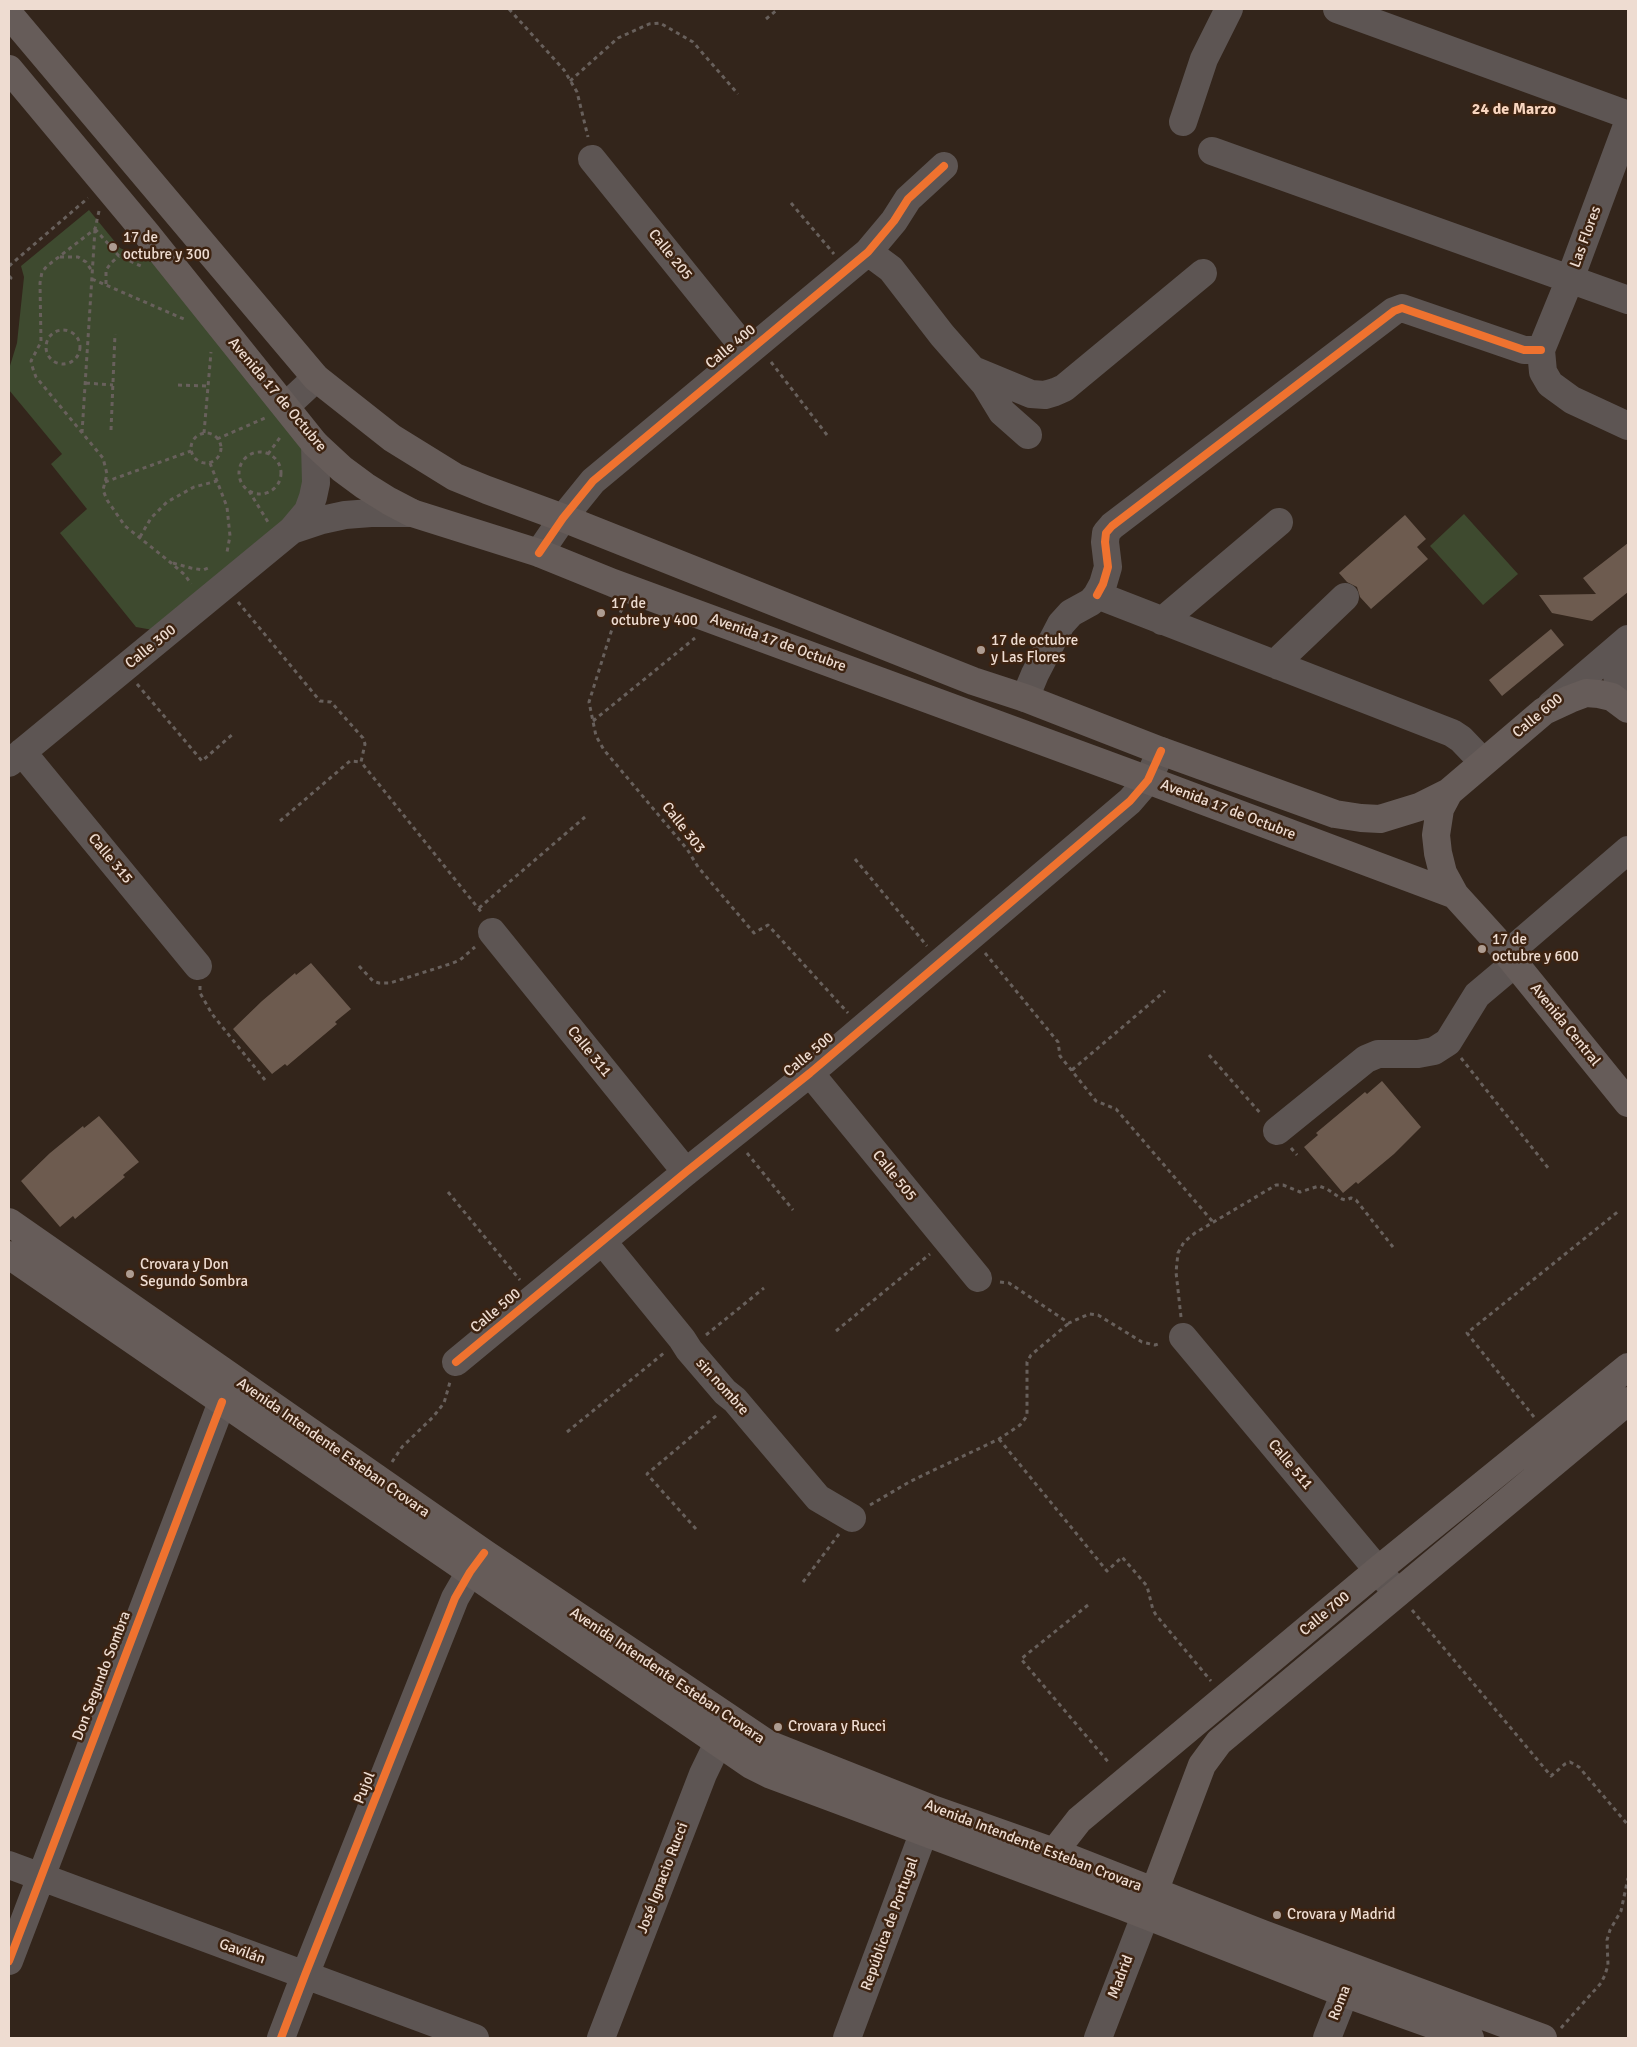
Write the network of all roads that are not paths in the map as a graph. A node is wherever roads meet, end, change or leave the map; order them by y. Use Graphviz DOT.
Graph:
graph roads {
  1 [pos="1229,9"];
  2 [pos="1337,9"];
  3 [pos="9,14"];
  4 [pos="9,69"];
  5 [pos="1628,115"];
  6 [pos="1183,122"];
  7 [pos="1628,123"];
  8 [pos="1212,151"];
  9 [pos="592,159"];
  10 [pos="944,166"];
  11 [pos="868,252"];
  12 [pos="1203,274"];
  13 [pos="1570,278"];
  14 [pos="1628,300"];
  15 [pos="752,347"];
  16 [pos="1541,350"];
  17 [pos="973,370"];
  18 [pos="316,378"];
  19 [pos="278,411"];
  20 [pos="1628,426"];
  21 [pos="1028,434"];
  22 [pos="315,444"];
  23 [pos="412,513"];
  24 [pos="563,518"];
  25 [pos="1279,522"];
  26 [pos="281,528"];
  27 [pos="539,553"];
  28 [pos="1097,595"];
  29 [pos="1345,597"];
  30 [pos="1162,621"];
  31 [pos="1628,640"];
  32 [pos="1280,666"];
  33 [pos="1025,698"];
  34 [pos="1628,708"];
  35 [pos="1544,711"];
  36 [pos="1161,751"];
  37 [pos="15,758"];
  38 [pos="1483,762"];
  39 [pos="1148,780"];
  40 [pos="1449,792"];
  41 [pos="1628,850"];
  42 [pos="1456,896"];
  43 [pos="492,932"];
  44 [pos="1511,958"];
  45 [pos="198,966"];
  46 [pos="810,1073"];
  47 [pos="1628,1103"];
  48 [pos="1276,1131"];
  49 [pos="686,1172"];
  50 [pos="9,1223"];
  51 [pos="603,1242"];
  52 [pos="9,1255"];
  53 [pos="978,1278"];
  54 [pos="1183,1338"];
  55 [pos="456,1362"];
  56 [pos="1628,1367"];
  57 [pos="1599,1390"];
  58 [pos="222,1402"];
  59 [pos="1624,1412"];
  60 [pos="852,1518"];
  61 [pos="477,1562"];
  62 [pos="1378,1570"];
  63 [pos="1397,1592"];
  64 [pos="725,1732"];
  65 [pos="928,1820"];
  66 [pos="1054,1852"];
  67 [pos="9,1865"];
  68 [pos="40,1876"];
  69 [pos="1045,1879"];
  70 [pos="1149,1904"];
  71 [pos="9,1961"];
  72 [pos="1354,1968"];
  73 [pos="305,1975"];
  74 [pos="1344,1993"];
  75 [pos="1551,2035"];
  76 [pos="281,2038"];
  77 [pos="475,2038"];
  78 [pos="601,2038"];
  79 [pos="847,2038"];
  80 [pos="1098,2038"];
  81 [pos="1326,2038"];
  82 [pos="1470,2038"];
  1 -- 6 [label="street"];
  2 -- 5 [label="street"];
  3 -- 18 [label="main road, Avenida 17 de Octubre"];
  4 -- 19 [label="main road, Avenida 17 de Octubre"];
  7 -- 13 [label="street, Las Flores"];
  8 -- 13 [label="street"];
  9 -- 15 [label="street, Calle 205"];
  10 -- 11 [label="street, Calle 400"];
  11 -- 15 [label="street, Calle 400"];
  11 -- 17 [label="street"];
  12 -- 17 [label="street"];
  13 -- 14 [label="street"];
  13 -- 16 [label="street, Las Flores"];
  15 -- 24 [label="street, Calle 400"];
  16 -- 20 [label="street"];
  16 -- 28 [label="street"];
  17 -- 21 [label="street"];
  18 -- 19 [label="street"];
  18 -- 24 [label="main road, Avenida 17 de Octubre"];
  19 -- 22 [label="main road, Avenida 17 de Octubre"];
  22 -- 23 [label="main road, Avenida 17 de Octubre"];
  22 -- 26 [label="street"];
  23 -- 26 [label="street"];
  23 -- 27 [label="main road, Avenida 17 de Octubre"];
  24 -- 27 [label="street, Calle 400"];
  24 -- 33 [label="main road, Avenida 17 de Octubre"];
  25 -- 30 [label="street"];
  26 -- 37 [label="street, Calle 300"];
  27 -- 39 [label="main road, Avenida 17 de Octubre"];
  28 -- 30 [label="street"];
  28 -- 33 [label="street"];
  29 -- 32 [label="street"];
  30 -- 32 [label="street"];
  31 -- 34 [label="street"];
  31 -- 35 [label="street, Calle 600"];
  32 -- 38 [label="street"];
  33 -- 36 [label="main road, Avenida 17 de Octubre"];
  34 -- 35 [label="main road"];
  35 -- 38 [label="main road, Calle 600"];
  36 -- 39 [label="street, Calle 500"];
  36 -- 40 [label="main road, Avenida 17 de Octubre"];
  37 -- 45 [label="street, Calle 315"];
  38 -- 40 [label="main road, Calle 600"];
  39 -- 42 [label="main road, Avenida 17 de Octubre"];
  39 -- 46 [label="street, Calle 500"];
  40 -- 42 [label="main road, Avenida Central"];
  41 -- 44 [label="street"];
  42 -- 44 [label="main road, Avenida Central"];
  43 -- 49 [label="street, Calle 311"];
  44 -- 47 [label="main road, Avenida Central"];
  44 -- 48 [label="street"];
  46 -- 49 [label="street, Calle 500"];
  46 -- 53 [label="street, Calle 505"];
  49 -- 51 [label="street, Calle 500"];
  50 -- 61 [label="main road, Avenida Intendente Esteban Crovara"];
  51 -- 55 [label="street, Calle 500"];
  51 -- 60 [label="street, sin nombre"];
  52 -- 58 [label="main road, Avenida Intendente Esteban Crovara"];
  54 -- 62 [label="street, Calle 511"];
  56 -- 57 [label="main road, Calle 700"];
  57 -- 59 [label="street"];
  57 -- 62 [label="main road, Calle 700"];
  58 -- 61 [label="main road, Avenida Intendente Esteban Crovara"];
  58 -- 68 [label="street, Don Segundo Sombra"];
  59 -- 63 [label="main road, Calle 700"];
  61 -- 64 [label="main road, Avenida Intendente Esteban Crovara"];
  61 -- 73 [label="street, Pujol"];
  62 -- 63 [label="street, Calle 511"];
  62 -- 66 [label="main road, Calle 700"];
  63 -- 70 [label="main road, Calle 700"];
  64 -- 65 [label="main road, Avenida Intendente Esteban Crovara"];
  64 -- 78 [label="street, José Ignacio Rucci"];
  65 -- 66 [label="main road, Avenida Intendente Esteban Crovara"];
  65 -- 69 [label="main road, Avenida Intendente Esteban Crovara"];
  65 -- 79 [label="street, República de Portugal"];
  66 -- 69 [label="main road, Calle 700"];
  66 -- 70 [label="main road, Avenida Intendente Esteban Crovara"];
  67 -- 68 [label="street, Gavilán"];
  68 -- 71 [label="street, Don Segundo Sombra"];
  68 -- 73 [label="street, Gavilán"];
  69 -- 70 [label="main road, Avenida Intendente Esteban Crovara"];
  70 -- 72 [label="main road, Avenida Intendente Esteban Crovara"];
  70 -- 74 [label="main road, Avenida Intendente Esteban Crovara"];
  70 -- 80 [label="street, Madrid"];
  72 -- 74 [label="street, Roma"];
  72 -- 75 [label="main road, Avenida Intendente Esteban Crovara"];
  73 -- 76 [label="street, Pujol"];
  73 -- 77 [label="street, Gavilán"];
  74 -- 81 [label="street, Roma"];
  74 -- 82 [label="main road, Avenida Intendente Esteban Crovara"];
}
